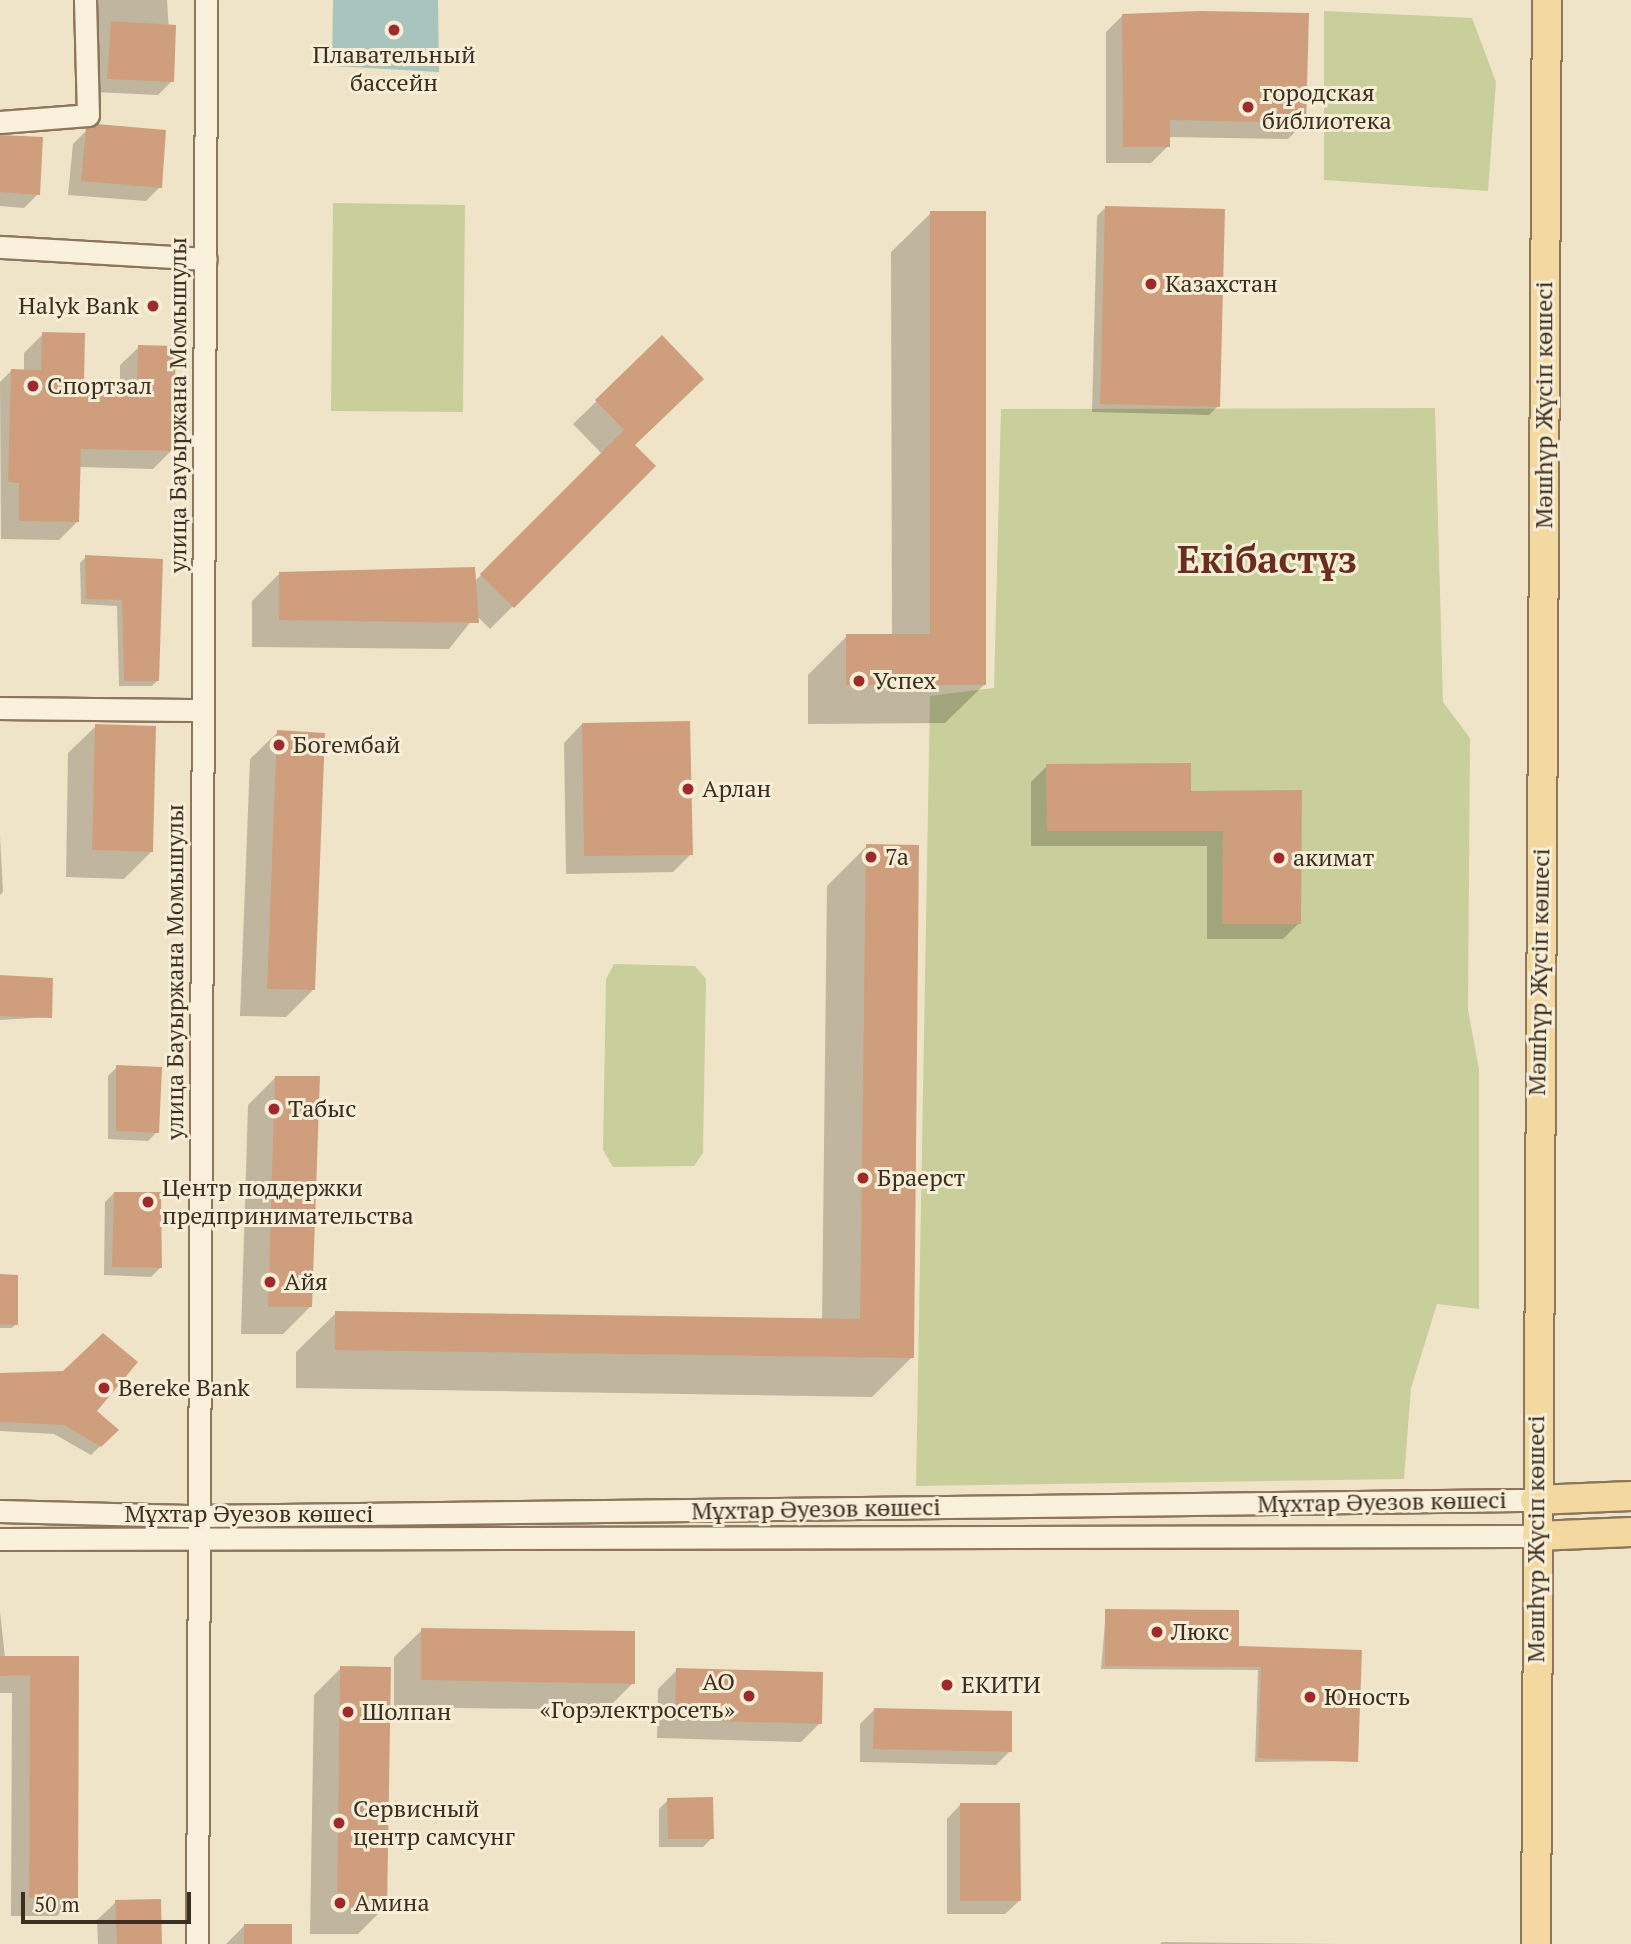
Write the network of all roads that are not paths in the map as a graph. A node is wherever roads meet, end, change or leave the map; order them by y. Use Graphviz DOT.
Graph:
graph roads {
  1 [pos="85,0"];
  2 [pos="206,0"];
  3 [pos="1547,0"];
  4 [pos="0,122"];
  5 [pos="0,247"];
  6 [pos="206,259"];
  7 [pos="0,708"];
  8 [pos="203,710"];
  9 [pos="1631,1496"];
  10 [pos="1535,1500"];
  11 [pos="0,1511"];
  12 [pos="197,1516"];
  13 [pos="1631,1532"];
  14 [pos="1537,1536"];
  15 [pos="0,1539"];
  16 [pos="198,1543"];
  17 [pos="197,1944"];
  18 [pos="1536,1944"];
  1 -- 4 [label="street"];
  2 -- 6 [label="street, улица Бауыржана Момышулы"];
  3 -- 10 [label="main road, Мәшһүр Жүсіп көшесі"];
  5 -- 6 [label="street"];
  6 -- 8 [label="street, улица Бауыржана Момышулы"];
  7 -- 8 [label="street"];
  8 -- 12 [label="street, улица Бауыржана Момышулы"];
  9 -- 10 [label="main road, Мұхтар Әуезов көшесі"];
  10 -- 12 [label="street, Мұхтар Әуезов көшесі"];
  10 -- 14 [label="main road, Мәшһүр Жүсіп көшесі"];
  11 -- 12 [label="street, Мұхтар Әуезов көшесі"];
  12 -- 16 [label="street, улица Бауыржана Момышулы"];
  13 -- 14 [label="main road, Мұхтар Әуезов көшесі"];
  14 -- 16 [label="street, Мұхтар Әуезов көшесі"];
  14 -- 18 [label="main road, Мәшһүр Жүсіп көшесі"];
  15 -- 16 [label="street, Мұхтар Әуезов көшесі"];
  16 -- 17 [label="street, улица Бауыржана Момышулы"];
}
